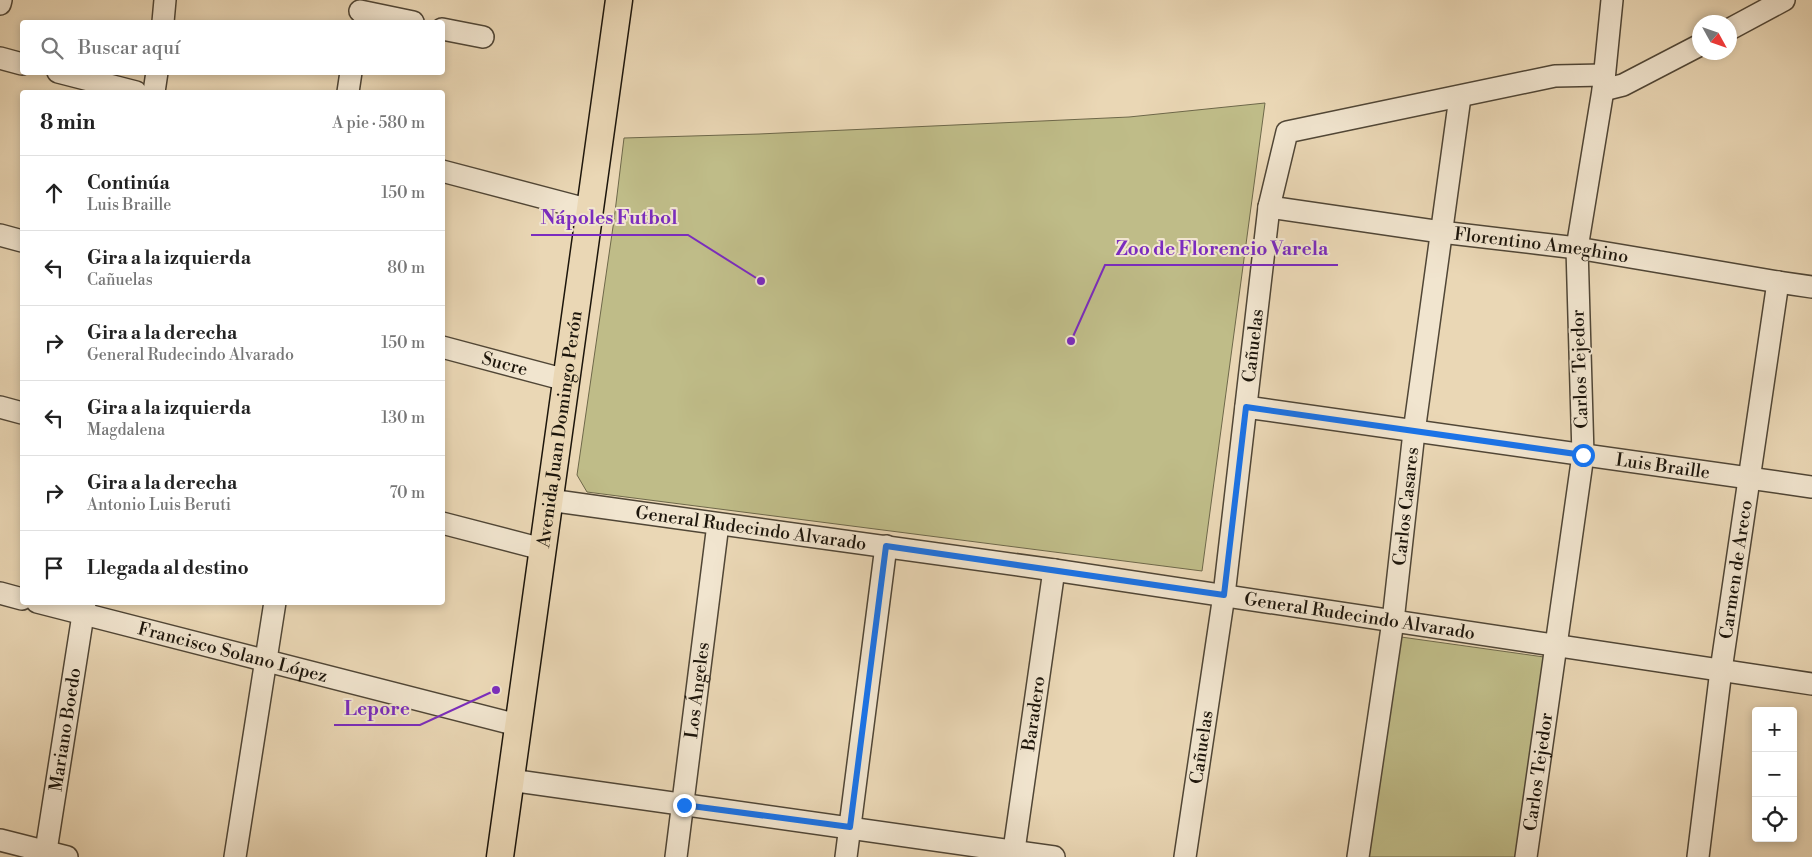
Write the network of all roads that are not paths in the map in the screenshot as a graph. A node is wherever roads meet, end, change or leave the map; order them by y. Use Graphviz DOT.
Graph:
graph roads {
  1 [pos="1,0"];
  2 [pos="165,0"];
  3 [pos="619,0"];
  4 [pos="1612,0"];
  5 [pos="1784,0"];
  6 [pos="0,4"];
  7 [pos="360,11"];
  8 [pos="163,20"];
  9 [pos="403,20"];
  10 [pos="1737,25"];
  11 [pos="445,30"];
  12 [pos="483,37"];
  13 [pos="1692,49"];
  14 [pos="0,58"];
  15 [pos="20,63"];
  16 [pos="70,75"];
  17 [pos="157,75"];
  18 [pos="351,75"];
  19 [pos="1604,82"];
  20 [pos="128,90"];
  21 [pos="154,90"];
  22 [pos="348,90"];
  23 [pos="1460,97"];
  24 [pos="445,172"];
  25 [pos="1269,207"];
  26 [pos="590,210"];
  27 [pos="1441,232"];
  28 [pos="0,235"];
  29 [pos="20,240"];
  30 [pos="1577,248"];
  31 [pos="1778,282"];
  32 [pos="1812,287"];
  33 [pos="445,348"];
  34 [pos="566,380"];
  35 [pos="0,407"];
  36 [pos="1246,407"];
  37 [pos="20,412"];
  38 [pos="1414,432"];
  39 [pos="1583,455"];
  40 [pos="1748,478"];
  41 [pos="1812,487"];
  42 [pos="549,500"];
  43 [pos="445,524"];
  44 [pos="718,524"];
  45 [pos="886,546"];
  46 [pos="542,549"];
  47 [pos="1054,570"];
  48 [pos="0,593"];
  49 [pos="1224,595"];
  50 [pos="20,598"];
  51 [pos="60,605"];
  52 [pos="275,605"];
  53 [pos="84,608"];
  54 [pos="1394,621"];
  55 [pos="1556,647"];
  56 [pos="267,660"];
  57 [pos="1721,670"];
  58 [pos="1812,684"];
  59 [pos="517,725"];
  60 [pos="510,780"];
  61 [pos="684,805"];
  62 [pos="850,827"];
  63 [pos="0,840"];
  64 [pos="46,854"];
  65 [pos="1013,854"];
  66 [pos="67,857"];
  67 [pos="235,857"];
  68 [pos="500,857"];
  69 [pos="676,857"];
  70 [pos="846,857"];
  71 [pos="1054,857"];
  72 [pos="1185,857"];
  73 [pos="1358,857"];
  74 [pos="1526,857"];
  75 [pos="1698,857"];
  1 -- 6 [label="street"];
  2 -- 8 [label="street"];
  3 -- 26 [label="main road, Avenida Juan Domingo Perón"];
  4 -- 19 [label="street, Carlos Tejedor"];
  5 -- 10 [label="street"];
  7 -- 9 [label="street"];
  11 -- 12 [label="street"];
  13 -- 19 [label="street"];
  14 -- 15 [label="street"];
  16 -- 20 [label="street"];
  17 -- 21 [label="street"];
  18 -- 22 [label="street"];
  19 -- 23 [label="street"];
  19 -- 30 [label="street, Carlos Tejedor"];
  23 -- 25 [label="street, Cañuelas"];
  23 -- 27 [label="street, Carlos Casares"];
  24 -- 26 [label="street"];
  25 -- 27 [label="street, Florentino Ameghino"];
  25 -- 36 [label="street, Cañuelas"];
  26 -- 34 [label="main road, Avenida Juan Domingo Perón"];
  27 -- 30 [label="street, Florentino Ameghino"];
  27 -- 38 [label="street, Carlos Casares"];
  28 -- 29 [label="street"];
  30 -- 31 [label="street, Florentino Ameghino"];
  30 -- 39 [label="street, Carlos Tejedor"];
  31 -- 32 [label="street, Florentino Ameghino"];
  31 -- 40 [label="street, Carmen de Areco"];
  33 -- 34 [label="street, Sucre"];
  34 -- 42 [label="main road, Avenida Juan Domingo Perón"];
  35 -- 37 [label="street"];
  36 -- 38 [label="street, Luis Braille"];
  36 -- 49 [label="street, Cañuelas"];
  38 -- 39 [label="street, Luis Braille"];
  38 -- 54 [label="street, Carlos Casares"];
  39 -- 40 [label="street, Luis Braille"];
  39 -- 55 [label="street, Carlos Tejedor"];
  40 -- 41 [label="street, Luis Braille"];
  40 -- 57 [label="street, Carmen de Areco"];
  42 -- 44 [label="street, General Rudecindo Alvarado"];
  42 -- 46 [label="main road, Avenida Juan Domingo Perón"];
  43 -- 46 [label="street"];
  44 -- 45 [label="street, General Rudecindo Alvarado"];
  44 -- 61 [label="street, Los Ángeles"];
  45 -- 47 [label="street, General Rudecindo Alvarado"];
  45 -- 62 [label="street"];
  46 -- 59 [label="main road, Avenida Juan Domingo Perón"];
  47 -- 49 [label="street, General Rudecindo Alvarado"];
  47 -- 65 [label="street, Baradero"];
  48 -- 50 [label="street"];
  49 -- 54 [label="street, General Rudecindo Alvarado"];
  49 -- 72 [label="street, Cañuelas"];
  51 -- 53 [label="street, Francisco Solano López"];
  52 -- 56 [label="street"];
  53 -- 56 [label="street, Francisco Solano López"];
  53 -- 64 [label="street, Mariano Boedo"];
  54 -- 55 [label="street, General Rudecindo Alvarado"];
  54 -- 73 [label="street, Carlos Casares"];
  55 -- 57 [label="street, General Rudecindo Alvarado"];
  55 -- 74 [label="street, Carlos Tejedor"];
  56 -- 59 [label="street, Francisco Solano López"];
  56 -- 67 [label="street"];
  57 -- 58 [label="street, General Rudecindo Alvarado"];
  57 -- 75 [label="street, Carmen de Areco"];
  59 -- 60 [label="main road, Avenida Juan Domingo Perón"];
  60 -- 61 [label="street"];
  60 -- 68 [label="main road, Avenida Juan Domingo Perón"];
  61 -- 62 [label="street"];
  61 -- 69 [label="street, Los Ángeles"];
  62 -- 65 [label="street"];
  62 -- 70 [label="street"];
  63 -- 64 [label="street"];
  64 -- 66 [label="street"];
  65 -- 71 [label="street"];
}
